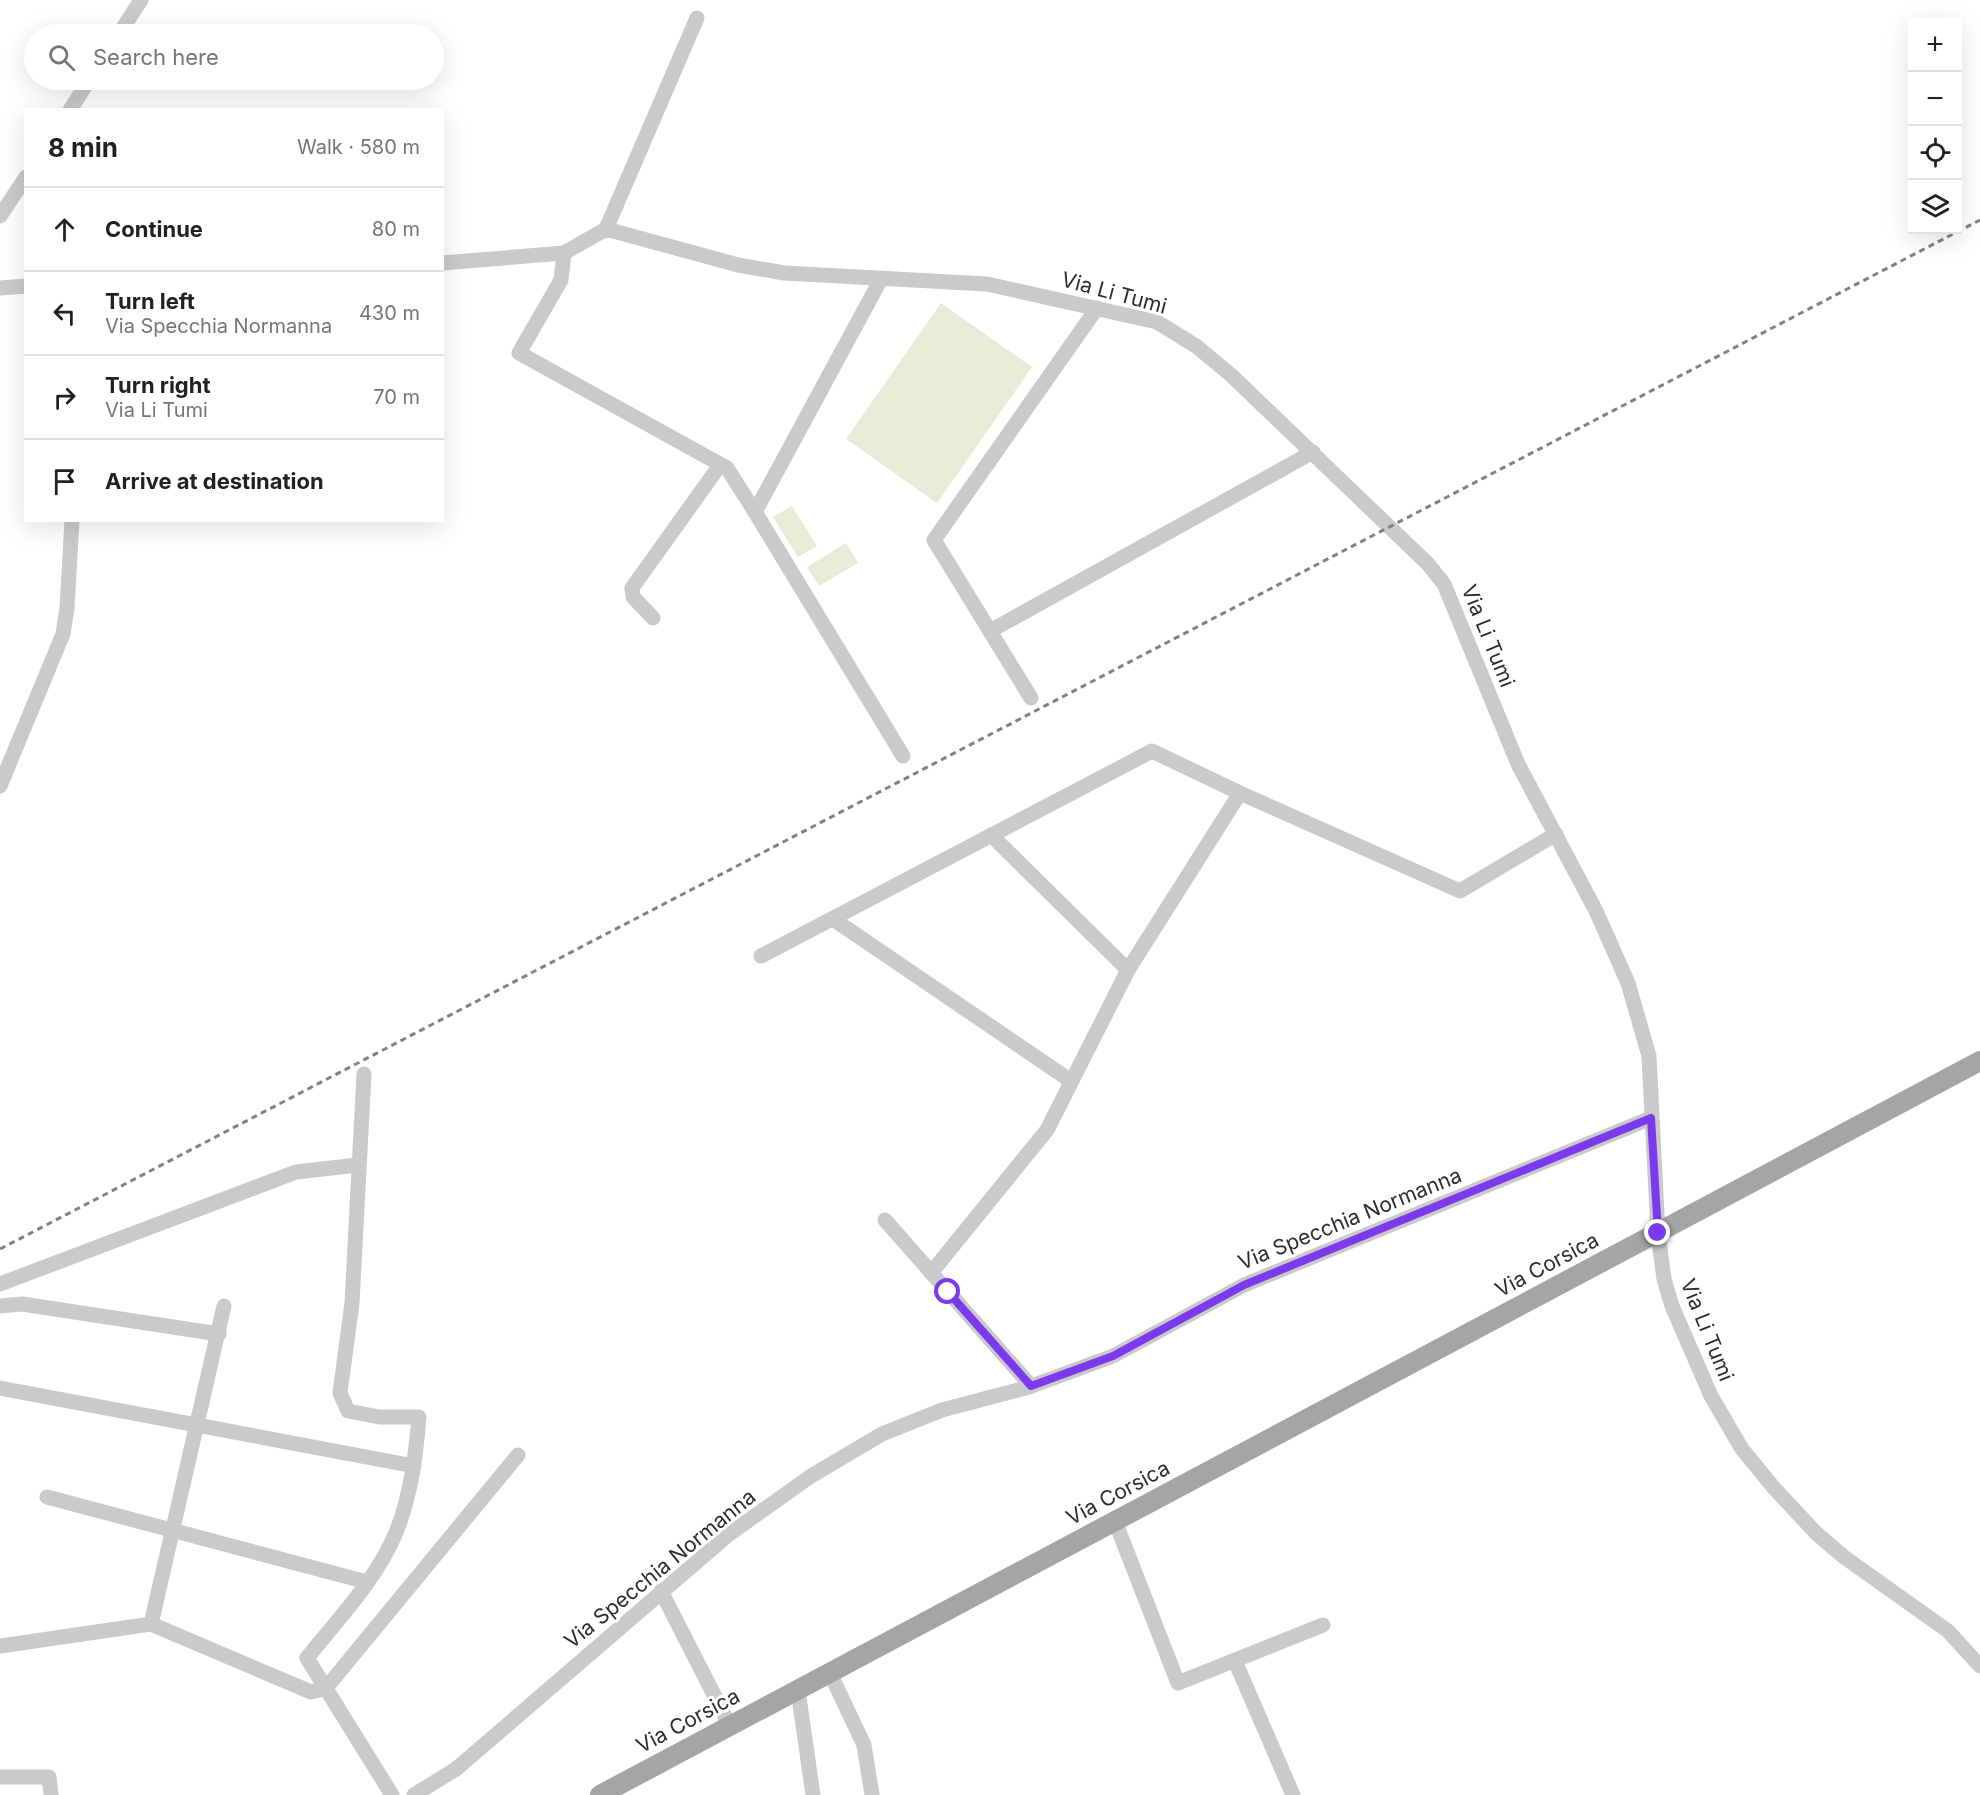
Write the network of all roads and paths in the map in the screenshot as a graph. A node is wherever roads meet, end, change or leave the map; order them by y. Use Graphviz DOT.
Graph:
graph roads {
  1 [pos="141,0"];
  2 [pos="697,18"];
  3 [pos="125,24"];
  4 [pos="83,90"];
  5 [pos="71,108"];
  6 [pos="24,180"];
  7 [pos="0,216"];
  8 [pos="606,229"];
  9 [pos="564,253"];
  10 [pos="444,264"];
  11 [pos="881,279"];
  12 [pos="24,286"];
  13 [pos="0,288"];
  14 [pos="1097,308"];
  15 [pos="1313,452"];
  16 [pos="720,465"];
  17 [pos="755,513"];
  18 [pos="72,522"];
  19 [pos="653,618"];
  20 [pos="990,630"];
  21 [pos="1031,698"];
  22 [pos="903,756"];
  23 [pos="0,786"];
  24 [pos="1240,793"];
  25 [pos="1556,834"];
  26 [pos="991,836"];
  27 [pos="833,919"];
  28 [pos="761,956"];
  29 [pos="1128,970"];
  30 [pos="1980,1061"];
  31 [pos="364,1074"];
  32 [pos="1071,1081"];
  33 [pos="1651,1118"];
  34 [pos="358,1165"];
  35 [pos="885,1220"];
  36 [pos="1658,1233"];
  37 [pos="931,1273"];
  38 [pos="1,1283"];
  39 [pos="0,1306"];
  40 [pos="36,1306"];
  41 [pos="224,1306"];
  42 [pos="219,1334"];
  43 [pos="1031,1386"];
  44 [pos="0,1388"];
  45 [pos="198,1426"];
  46 [pos="518,1455"];
  47 [pos="414,1466"];
  48 [pos="47,1497"];
  49 [pos="1115,1521"];
  50 [pos="173,1530"];
  51 [pos="367,1582"];
  52 [pos="661,1591"];
  53 [pos="151,1624"];
  54 [pos="1323,1625"];
  55 [pos="0,1646"];
  56 [pos="1235,1660"];
  57 [pos="1980,1666"];
  58 [pos="830,1673"];
  59 [pos="327,1688"];
  60 [pos="798,1690"];
  61 [pos="730,1726"];
  62 [pos="0,1777"];
  63 [pos="51,1795"];
  64 [pos="392,1795"];
  65 [pos="414,1795"];
  66 [pos="600,1795"];
  67 [pos="813,1795"];
  68 [pos="872,1795"];
  69 [pos="1293,1795"];
  1 -- 3 [label="street"];
  2 -- 8 [label="street"];
  4 -- 5 [label="street"];
  6 -- 7 [label="street"];
  8 -- 9 [label="street"];
  8 -- 11 [label="street, Via Li Tumi"];
  9 -- 10 [label="street"];
  9 -- 16 [label="street"];
  11 -- 14 [label="street, Via Li Tumi"];
  11 -- 17 [label="street"];
  12 -- 13 [label="street"];
  14 -- 15 [label="street, Via Li Tumi"];
  14 -- 20 [label="street"];
  15 -- 20 [label="street"];
  15 -- 25 [label="street, Via Li Tumi"];
  16 -- 17 [label="street"];
  16 -- 19 [label="street"];
  17 -- 22 [label="street"];
  18 -- 23 [label="street"];
  20 -- 21 [label="street"];
  24 -- 25 [label="street"];
  24 -- 26 [label="street"];
  24 -- 29 [label="street"];
  25 -- 33 [label="street, Via Li Tumi"];
  26 -- 27 [label="street"];
  26 -- 29 [label="street"];
  27 -- 28 [label="street"];
  27 -- 32 [label="street"];
  29 -- 32 [label="street"];
  30 -- 36 [label="main road, Via Corsica"];
  31 -- 34 [label="street"];
  32 -- 37 [label="street"];
  33 -- 36 [label="street, Via Li Tumi"];
  33 -- 43 [label="street, Via Specchia Normanna"];
  34 -- 38 [label="street"];
  34 -- 47 [label="street"];
  35 -- 37 [label="street"];
  36 -- 49 [label="main road, Via Corsica"];
  36 -- 57 [label="street, Via Li Tumi"];
  37 -- 43 [label="street"];
  38 -- 40 [label="street"];
  39 -- 40 [label="street"];
  40 -- 42 [label="street"];
  41 -- 42 [label="street"];
  42 -- 45 [label="street"];
  43 -- 52 [label="street, Via Specchia Normanna"];
  44 -- 45 [label="street"];
  45 -- 47 [label="street"];
  45 -- 50 [label="street"];
  46 -- 59 [label="street"];
  47 -- 51 [label="street"];
  48 -- 50 [label="street"];
  49 -- 56 [label="street"];
  49 -- 58 [label="main road, Via Corsica"];
  50 -- 51 [label="street"];
  50 -- 53 [label="street"];
  51 -- 59 [label="street"];
  52 -- 61 [label="street"];
  52 -- 65 [label="street, Via Specchia Normanna"];
  53 -- 55 [label="street"];
  53 -- 59 [label="street"];
  54 -- 56 [label="street"];
  56 -- 69 [label="street"];
  58 -- 60 [label="main road, Via Corsica"];
  58 -- 68 [label="street"];
  59 -- 64 [label="street"];
  60 -- 61 [label="main road, Via Corsica"];
  60 -- 67 [label="street"];
  61 -- 66 [label="main road, Via Corsica"];
  62 -- 63 [label="street"];
}
